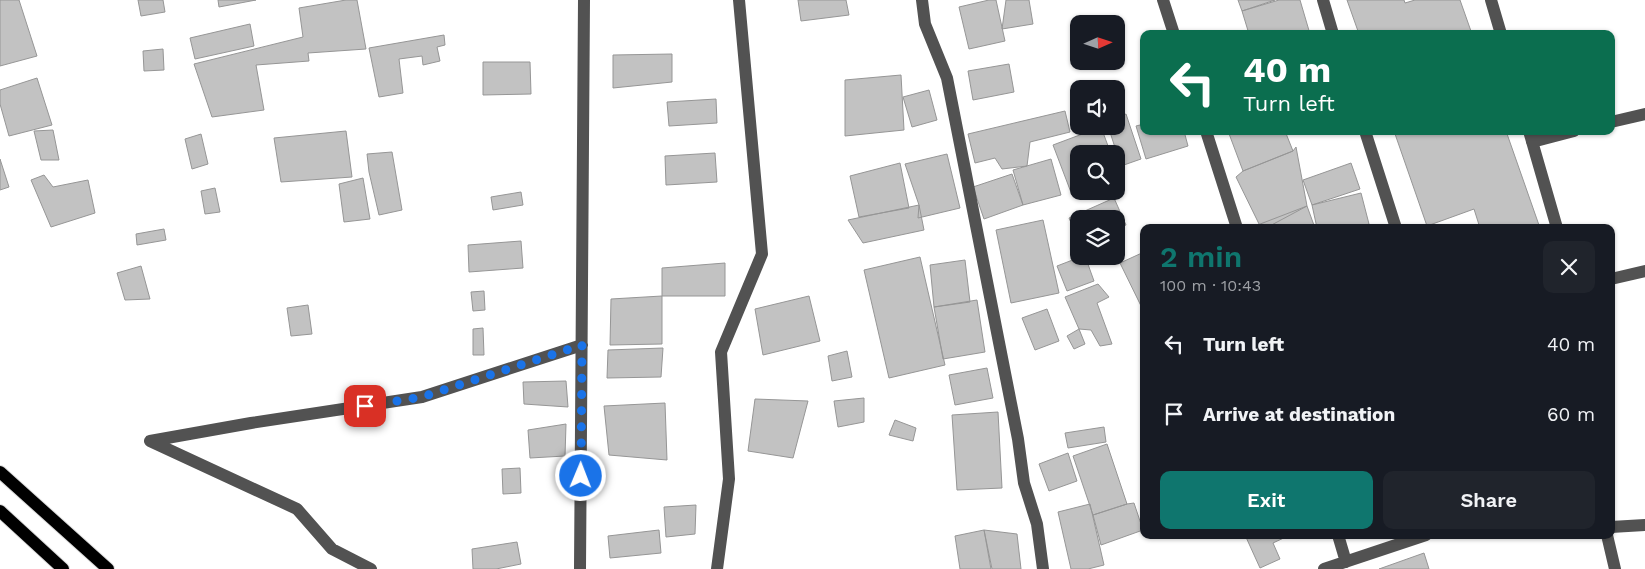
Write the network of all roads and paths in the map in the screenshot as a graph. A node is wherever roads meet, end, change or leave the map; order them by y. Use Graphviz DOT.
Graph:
graph roads {
  1 [pos="584,0"];
  2 [pos="739,0"];
  3 [pos="922,0"];
  4 [pos="1163,0"];
  5 [pos="1323,0"];
  6 [pos="1491,0"];
  7 [pos="1173,30"];
  8 [pos="1333,30"];
  9 [pos="1500,30"];
  10 [pos="1645,114"];
  11 [pos="1615,121"];
  12 [pos="1207,135"];
  13 [pos="1366,135"];
  14 [pos="1531,136"];
  15 [pos="1236,224"];
  16 [pos="1395,224"];
  17 [pos="1556,224"];
  18 [pos="1645,271"];
  19 [pos="1615,278"];
  20 [pos="582,345"];
  21 [pos="0,472"];
  22 [pos="0,511"];
  23 [pos="1645,524"];
  24 [pos="1615,527"];
  25 [pos="1339,539"];
  26 [pos="1414,539"];
  27 [pos="1608,539"];
  28 [pos="1346,562"];
  29 [pos="63,569"];
  30 [pos="108,569"];
  31 [pos="371,569"];
  32 [pos="580,569"];
  33 [pos="717,569"];
  34 [pos="1043,569"];
  35 [pos="1324,569"];
  36 [pos="1615,569"];
  1 -- 20 [label="street"];
  2 -- 33 [label="street"];
  3 -- 34 [label="street"];
  4 -- 7 [label="street"];
  5 -- 8 [label="street"];
  6 -- 9 [label="street"];
  10 -- 11 [label="street"];
  12 -- 15 [label="street"];
  13 -- 16 [label="street"];
  14 -- 17 [label="street"];
  18 -- 19 [label="street"];
  20 -- 31 [label="street"];
  20 -- 32 [label="street"];
  21 -- 30 [label="main road"];
  22 -- 29 [label="main road"];
  23 -- 24 [label="street"];
  25 -- 28 [label="street"];
  26 -- 28 [label="street"];
  27 -- 36 [label="street"];
  28 -- 35 [label="street"];
}
